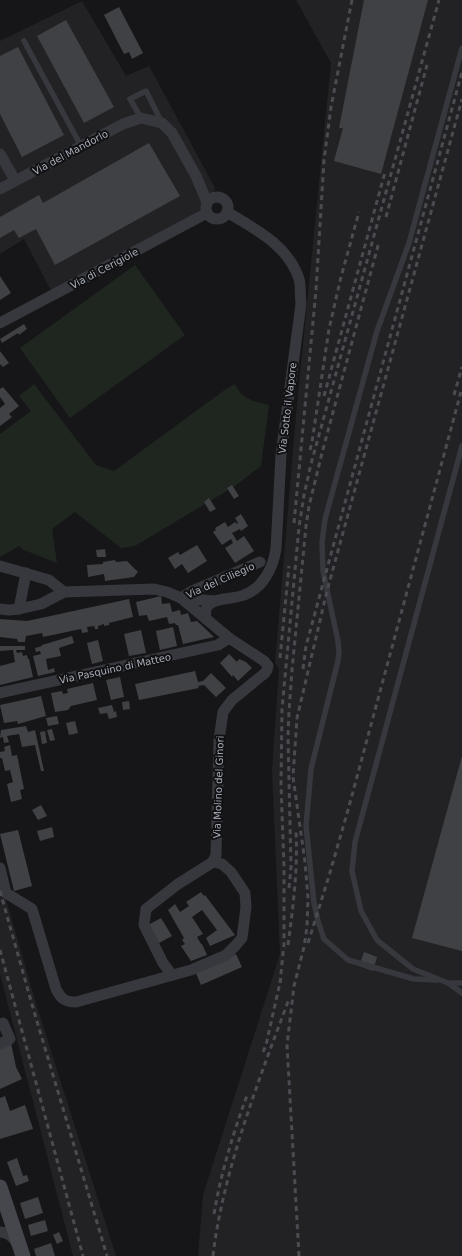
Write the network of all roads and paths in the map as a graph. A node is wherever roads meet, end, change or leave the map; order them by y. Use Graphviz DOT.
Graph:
graph roads {
  1 [pos="24,41"];
  2 [pos="462,48"];
  3 [pos="140,118"];
  4 [pos="162,123"];
  5 [pos="81,146"];
  6 [pos="0,154"];
  7 [pos="15,180"];
  8 [pos="0,189"];
  9 [pos="210,204"];
  10 [pos="227,212"];
  11 [pos="0,323"];
  12 [pos="462,446"];
  13 [pos="260,562"];
  14 [pos="0,566"];
  15 [pos="26,572"];
  16 [pos="64,592"];
  17 [pos="181,598"];
  18 [pos="215,601"];
  19 [pos="0,609"];
  20 [pos="19,609"];
  21 [pos="206,619"];
  22 [pos="229,638"];
  23 [pos="0,693"];
  24 [pos="214,862"];
  25 [pos="0,868"];
  26 [pos="172,975"];
  27 [pos="437,980"];
  28 [pos="448,983"];
  29 [pos="462,983"];
  30 [pos="462,992"];
  31 [pos="3,1023"];
  32 [pos="0,1044"];
  33 [pos="0,1190"];
  34 [pos="5,1215"];
  35 [pos="0,1226"];
  36 [pos="0,1232"];
  37 [pos="23,1254"];
  1 -- 5 [label="lane"];
  2 -- 27 [label="lane"];
  3 -- 4 [label="street"];
  3 -- 4 [label="lane"];
  3 -- 5 [label="street, Via del Mandorlo"];
  4 -- 9 [label="street"];
  5 -- 7 [label="street, Via del Mandorlo"];
  6 -- 7 [label="street"];
  7 -- 8 [label="street, Via del Mandorlo"];
  9 -- 10 [label="street"];
  9 -- 10 [label="street"];
  9 -- 11 [label="street, Via di Cerigiole"];
  10 -- 18 [label="street, Via Sotto il Vapore"];
  12 -- 27 [label="lane"];
  13 -- 17 [label="street, Via del Ciliegio"];
  14 -- 15 [label="street"];
  15 -- 16 [label="street"];
  15 -- 20 [label="street"];
  16 -- 17 [label="street"];
  16 -- 20 [label="street"];
  17 -- 18 [label="street, Via Sotto il Vapore"];
  17 -- 21 [label="street"];
  18 -- 21 [label="street"];
  19 -- 20 [label="street"];
  21 -- 22 [label="street"];
  22 -- 23 [label="street, Via Pasquino di Matteo"];
  22 -- 24 [label="street, Via Molino del Ginori"];
  24 -- 26 [label="street"];
  24 -- 26 [label="street"];
  25 -- 26 [label="street"];
  27 -- 28 [label="lane"];
  28 -- 29 [label="lane"];
  28 -- 30 [label="lane"];
  31 -- 32 [label="street"];
  33 -- 34 [label="main road"];
  34 -- 35 [label="street"];
  34 -- 37 [label="main road"];
  36 -- 37 [label="street"];
}
